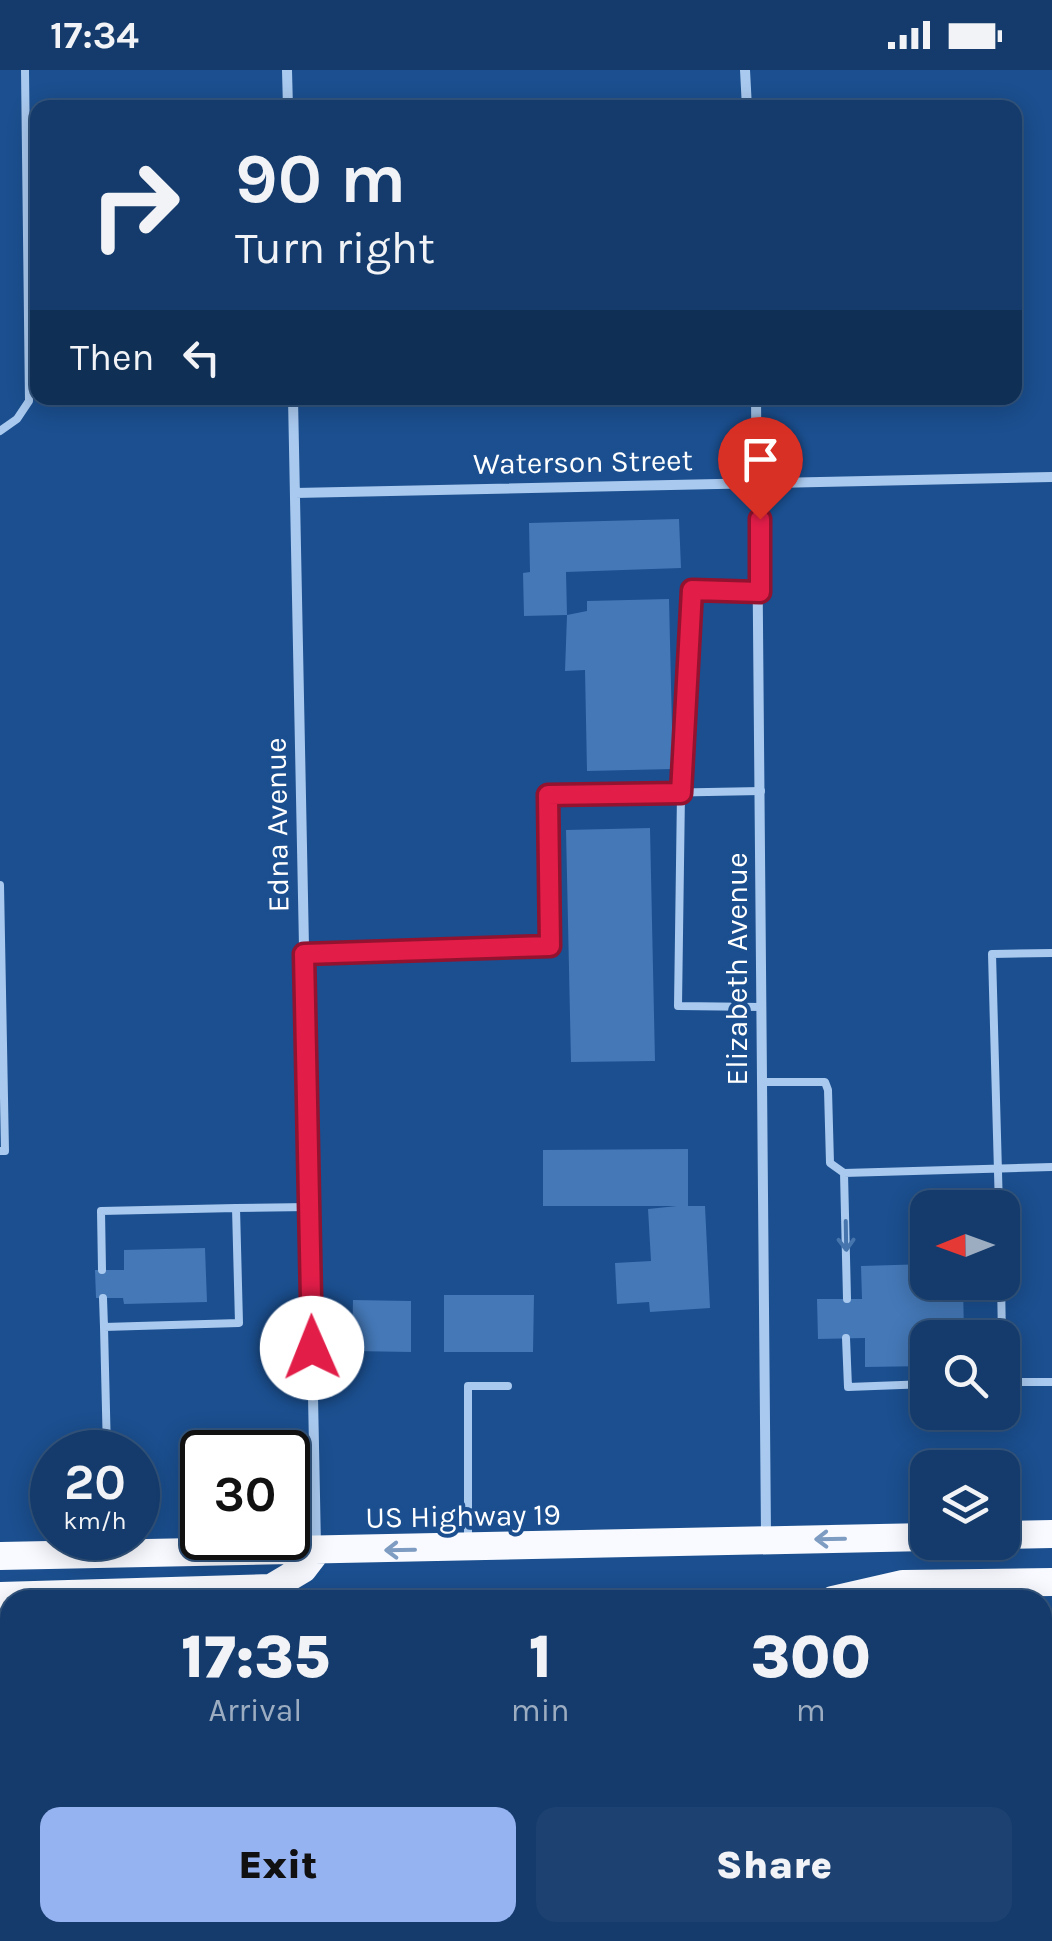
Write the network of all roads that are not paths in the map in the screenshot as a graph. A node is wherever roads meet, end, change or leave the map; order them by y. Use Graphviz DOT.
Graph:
graph roads {
  1 [pos="25,70"];
  2 [pos="287,70"];
  3 [pos="745,70"];
  4 [pos="288,100"];
  5 [pos="746,100"];
  6 [pos="294,405"];
  7 [pos="756,405"];
  8 [pos="0,431"];
  9 [pos="1052,477"];
  10 [pos="759,483"];
  11 [pos="295,493"];
  12 [pos="760,592"];
  13 [pos="761,791"];
  14 [pos="681,793"];
  15 [pos="0,885"];
  16 [pos="1052,953"];
  17 [pos="304,954"];
  18 [pos="762,1007"];
  19 [pos="763,1082"];
  20 [pos="0,1151"];
  21 [pos="1052,1167"];
  22 [pos="998,1169"];
  23 [pos="844,1173"];
  24 [pos="999,1190"];
  25 [pos="309,1206"];
  26 [pos="236,1208"];
  27 [pos="102,1270"];
  28 [pos="103,1298"];
  29 [pos="847,1299"];
  30 [pos="104,1326"];
  31 [pos="846,1338"];
  32 [pos="1020,1382"];
  33 [pos="1052,1382"];
  34 [pos="910,1385"];
  35 [pos="508,1386"];
  36 [pos="106,1430"];
  37 [pos="1052,1534"];
  38 [pos="1020,1535"];
  39 [pos="910,1537"];
  40 [pos="766,1541"];
  41 [pos="160,1547"];
  42 [pos="468,1548"];
  43 [pos="316,1552"];
  44 [pos="30,1553"];
  45 [pos="0,1556"];
  46 [pos="1052,1582"];
  47 [pos="203,1590"];
  48 [pos="877,1590"];
  1 -- 8 [label="lane"];
  2 -- 4 [label="street"];
  3 -- 5 [label="street"];
  6 -- 11 [label="street, Edna Avenue"];
  7 -- 10 [label="street, Elizabeth Avenue"];
  9 -- 10 [label="street, Waterson Street"];
  10 -- 11 [label="street, Waterson Street"];
  10 -- 12 [label="street, Elizabeth Avenue"];
  11 -- 17 [label="street, Edna Avenue"];
  12 -- 13 [label="street, Elizabeth Avenue"];
  12 -- 14 [label="lane"];
  13 -- 14 [label="lane"];
  13 -- 18 [label="street, Elizabeth Avenue"];
  14 -- 17 [label="lane"];
  14 -- 18 [label="lane"];
  15 -- 20 [label="lane"];
  16 -- 22 [label="lane"];
  17 -- 25 [label="street, Edna Avenue"];
  18 -- 19 [label="street, Elizabeth Avenue"];
  19 -- 23 [label="lane"];
  19 -- 40 [label="street, Elizabeth Avenue"];
  21 -- 22 [label="lane"];
  22 -- 23 [label="lane"];
  22 -- 24 [label="lane"];
  23 -- 29 [label="lane, one-way"];
  25 -- 26 [label="lane"];
  25 -- 43 [label="street, Edna Avenue"];
  26 -- 27 [label="lane"];
  26 -- 30 [label="lane"];
  28 -- 30 [label="lane"];
  30 -- 36 [label="lane"];
  31 -- 34 [label="lane"];
  32 -- 33 [label="lane"];
  35 -- 42 [label="lane"];
  37 -- 38 [label="highway"];
  39 -- 40 [label="highway, US Highway 19, one-way"];
  40 -- 42 [label="highway, US Highway 19"];
  41 -- 43 [label="highway, US Highway 19"];
  42 -- 43 [label="highway, US Highway 19, one-way"];
  43 -- 47 [label="highway"];
  44 -- 45 [label="highway, US Highway 19"];
  46 -- 48 [label="highway"];
}
